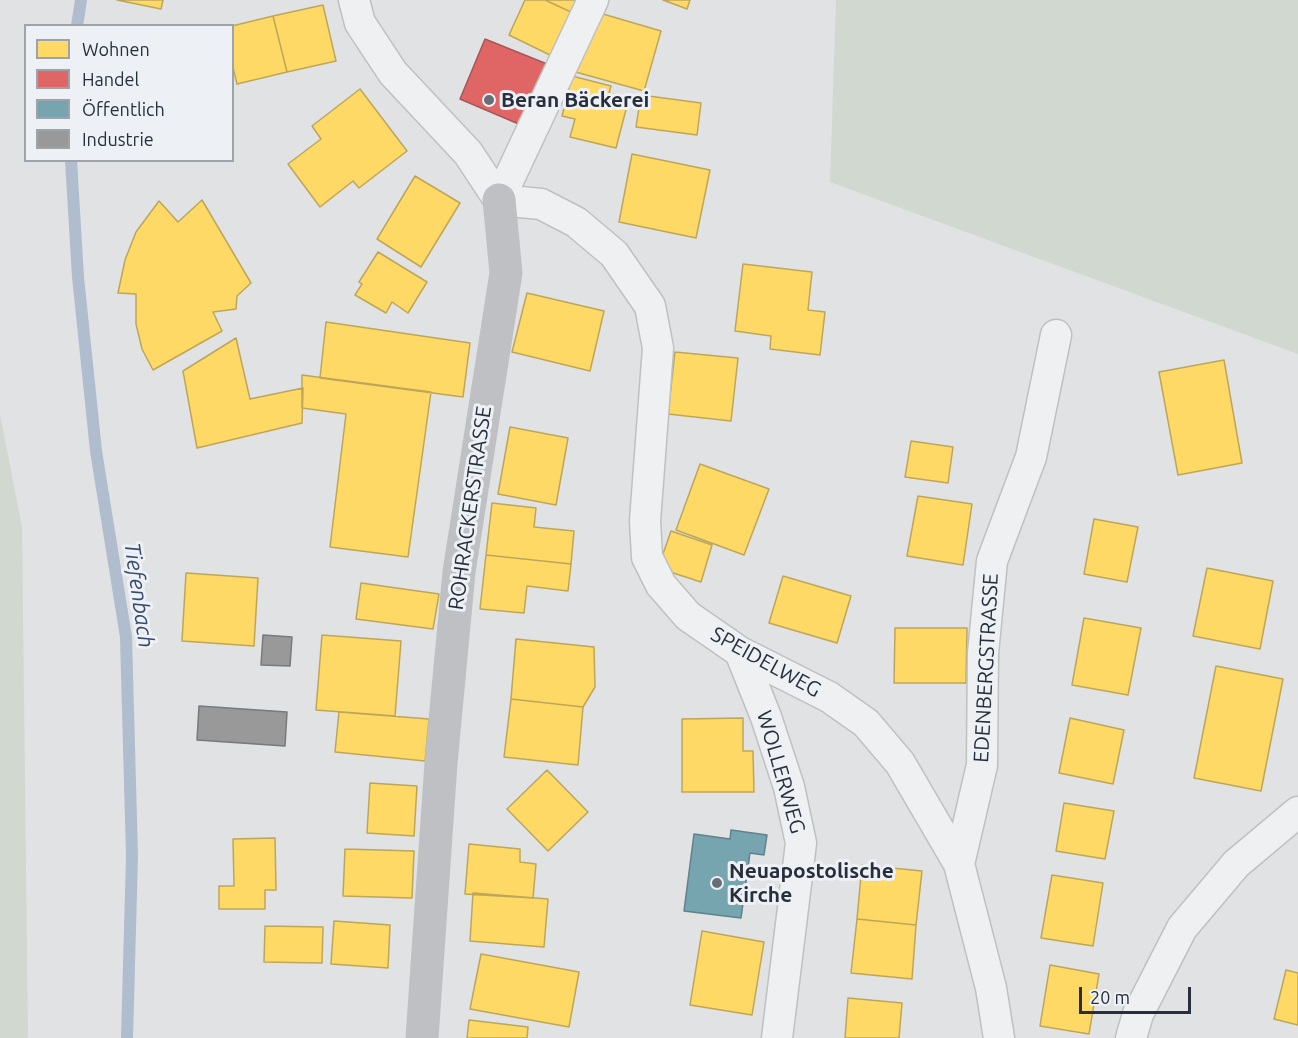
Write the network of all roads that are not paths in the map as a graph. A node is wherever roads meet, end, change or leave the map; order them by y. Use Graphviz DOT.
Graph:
graph roads {
  1 [pos="354,0"];
  2 [pos="594,0"];
  3 [pos="499,200"];
  4 [pos="1056,335"];
  5 [pos="740,652"];
  6 [pos="1298,812"];
  7 [pos="959,864"];
  8 [pos="422,1038"];
  9 [pos="777,1038"];
  10 [pos="999,1038"];
  11 [pos="1131,1038"];
  1 -- 3 [label="street"];
  2 -- 3 [label="street"];
  3 -- 5 [label="street, SPEIDELWEG"];
  3 -- 8 [label="street, ROHRACKERSTRASSE"];
  4 -- 7 [label="street, EDENBERGSTRASSE"];
  5 -- 7 [label="street, SPEIDELWEG"];
  5 -- 9 [label="street, WOLLERWEG"];
  6 -- 11 [label="street"];
  7 -- 10 [label="street, SPEIDELWEG"];
}
